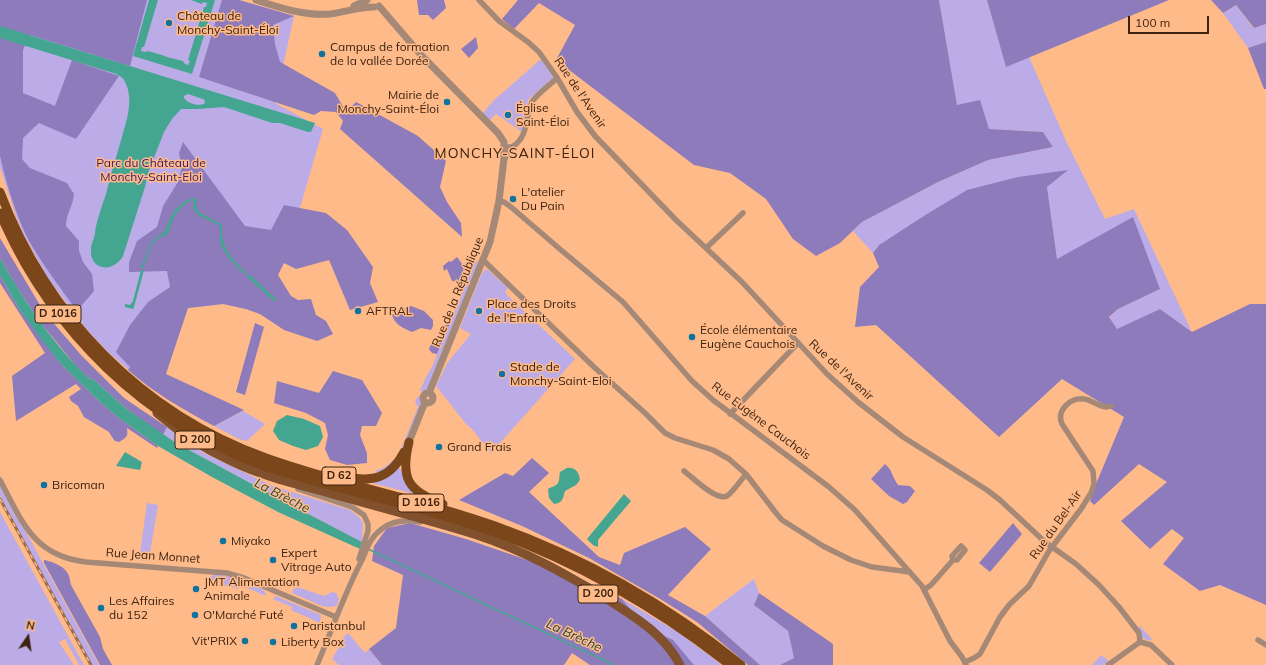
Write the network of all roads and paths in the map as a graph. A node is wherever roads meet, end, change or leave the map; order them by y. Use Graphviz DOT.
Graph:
graph roads {
  1 [pos="256,0"];
  2 [pos="368,0"];
  3 [pos="479,0"];
  4 [pos="378,4"];
  5 [pos="336,13"];
  6 [pos="558,78"];
  7 [pos="515,145"];
  8 [pos="505,146"];
  9 [pos="504,160"];
  10 [pos="0,192"];
  11 [pos="498,201"];
  12 [pos="0,213"];
  13 [pos="743,213"];
  14 [pos="0,225"];
  15 [pos="706,248"];
  16 [pos="483,260"];
  17 [pos="37,285"];
  18 [pos="797,344"];
  19 [pos="140,397"];
  20 [pos="1111,406"];
  21 [pos="730,414"];
  22 [pos="409,442"];
  23 [pos="255,454"];
  24 [pos="684,471"];
  25 [pos="257,472"];
  26 [pos="746,474"];
  27 [pos="0,480"];
  28 [pos="492,540"];
  29 [pos="367,542"];
  30 [pos="545,545"];
  31 [pos="1052,547"];
  32 [pos="953,560"];
  33 [pos="910,572"];
  34 [pos="924,590"];
  35 [pos="336,617"];
  36 [pos="1258,640"];
  37 [pos="1140,642"];
  38 [pos="1266,645"];
  39 [pos="965,664"];
  40 [pos="1112,664"];
  41 [pos="317,665"];
  42 [pos="680,665"];
  43 [pos="730,665"];
  44 [pos="741,665"];
  45 [pos="1172,665"];
  1 -- 5 [label="street"];
  2 -- 4 [label="street"];
  2 -- 5 [label="street"];
  3 -- 6 [label="street, Rue de l'Avenir"];
  4 -- 5 [label="street"];
  4 -- 8 [label="street"];
  6 -- 7 [label="street"];
  6 -- 15 [label="street, Rue de l'Avenir"];
  7 -- 8 [label="street"];
  7 -- 9 [label="street"];
  8 -- 9 [label="street, Rue de la République"];
  9 -- 11 [label="street, Rue de la République"];
  10 -- 23 [label="highway, D 1016"];
  11 -- 16 [label="street, Rue de la République"];
  11 -- 21 [label="street, Rue Eugène Cauchois"];
  12 -- 17 [label="highway, D 1016"];
  13 -- 15 [label="street"];
  14 -- 17 [label="highway"];
  15 -- 18 [label="street, Rue de l'Avenir"];
  16 -- 22 [label="street, Rue de la République / D 62"];
  16 -- 26 [label="street"];
  17 -- 19 [label="highway, D 1016"];
  18 -- 21 [label="street"];
  18 -- 31 [label="street, Rue de l'Avenir"];
  19 -- 25 [label="main road, D 200"];
  19 -- 43 [label="highway, D 1016"];
  20 -- 31 [label="street, Rue du Bel-Air"];
  21 -- 33 [label="street, Rue Eugène Cauchois"];
  22 -- 23 [label="highway, D 62"];
  22 -- 30 [label="highway, D 62"];
  23 -- 30 [label="highway, D 1016"];
  24 -- 26 [label="street"];
  25 -- 28 [label="main road, D 200"];
  25 -- 29 [label="street"];
  26 -- 33 [label="street"];
  27 -- 35 [label="street, Rue Jean Monnet"];
  28 -- 29 [label="street"];
  28 -- 42 [label="main road, D 200"];
  29 -- 35 [label="street"];
  30 -- 44 [label="highway, D 1016"];
  31 -- 37 [label="street, Rue de l'Avenir"];
  31 -- 39 [label="street, Rue du Bel-Air"];
  32 -- 34 [label="street"];
  33 -- 34 [label="street, Rue Eugène Cauchois"];
  34 -- 39 [label="street, Rue Eugène Cauchois"];
  35 -- 41 [label="street"];
  36 -- 38 [label="street"];
  37 -- 40 [label="street"];
  37 -- 45 [label="street"];
}
